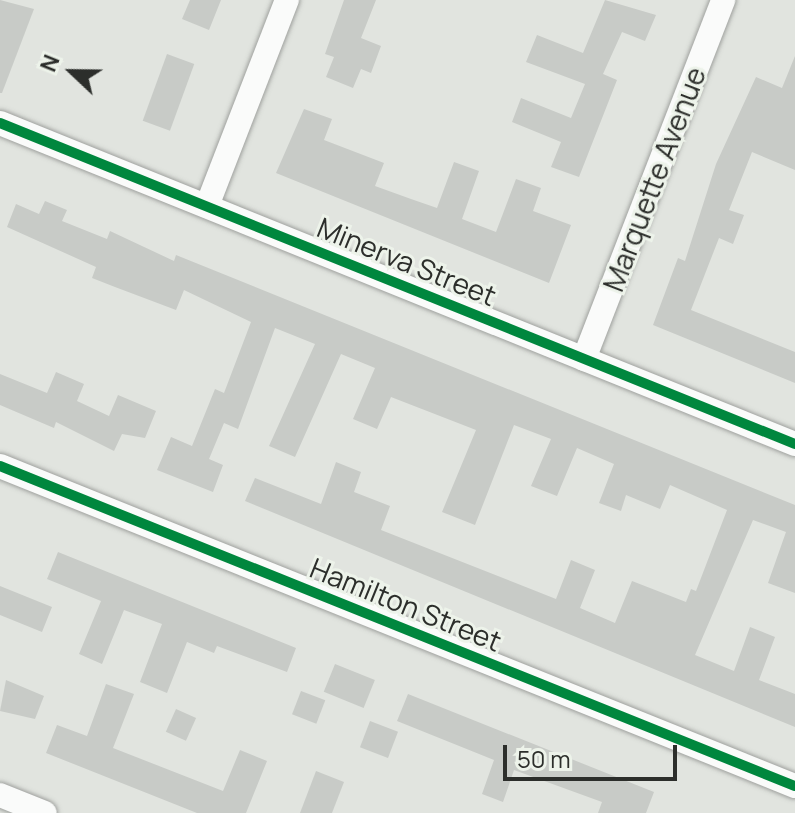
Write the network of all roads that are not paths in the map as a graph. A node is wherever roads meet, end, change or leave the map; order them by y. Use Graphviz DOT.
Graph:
graph roads {
  1 [pos="287,0"];
  2 [pos="723,0"];
  3 [pos="0,123"];
  4 [pos="207,206"];
  5 [pos="584,359"];
  6 [pos="795,444"];
  7 [pos="0,466"];
  8 [pos="795,786"];
  9 [pos="0,795"];
  10 [pos="45,813"];
  1 -- 4 [label="street"];
  2 -- 5 [label="street, Marquette Avenue"];
  3 -- 4 [label="street, Minerva Street"];
  4 -- 5 [label="street, Minerva Street"];
  5 -- 6 [label="street, Minerva Street"];
  7 -- 8 [label="street, Hamilton Street"];
  9 -- 10 [label="street"];
}
